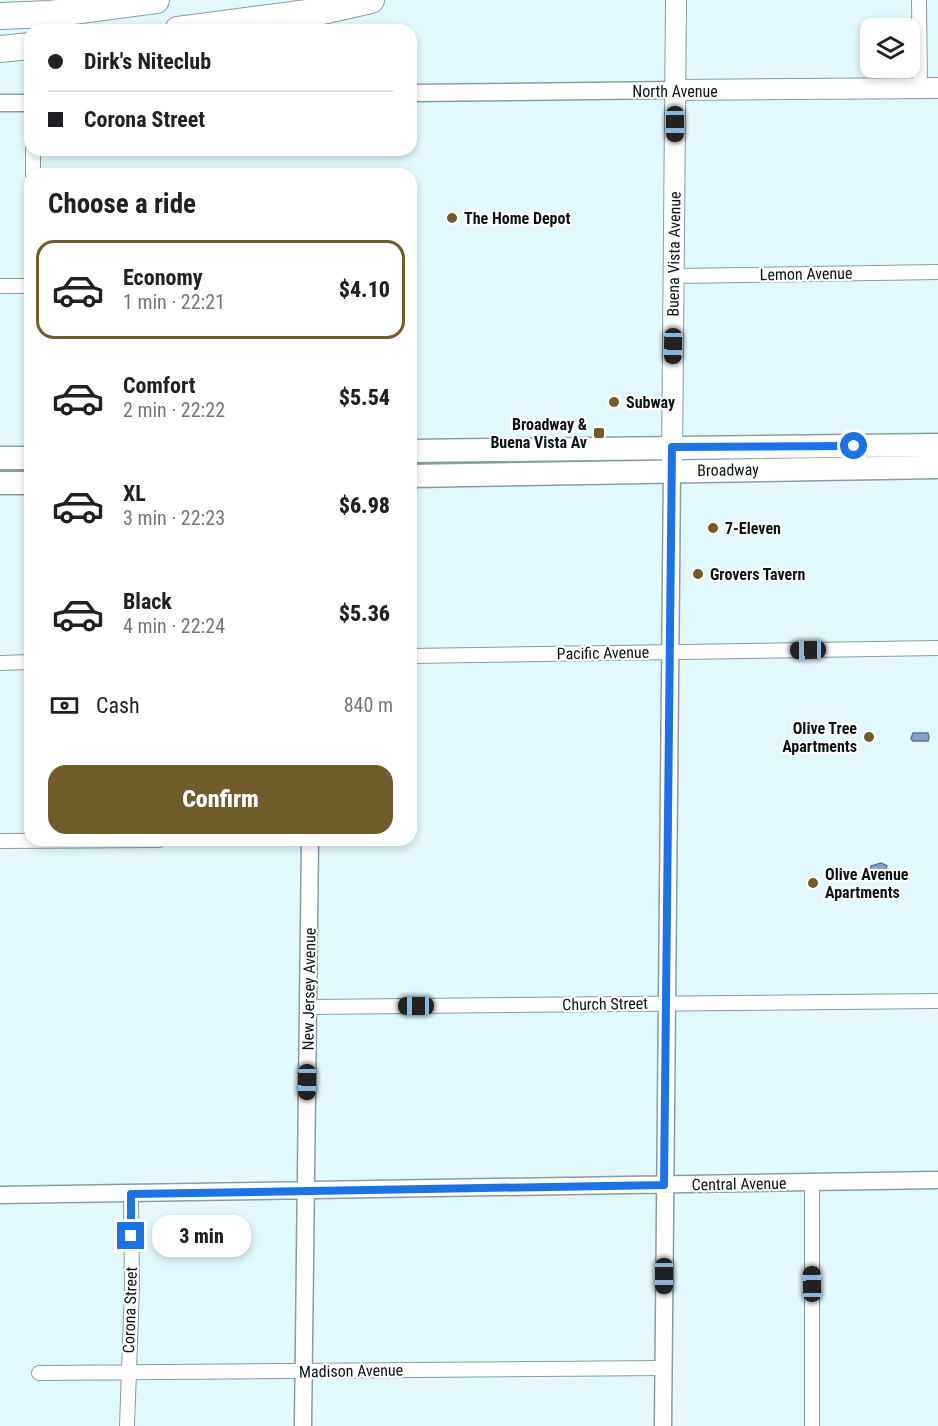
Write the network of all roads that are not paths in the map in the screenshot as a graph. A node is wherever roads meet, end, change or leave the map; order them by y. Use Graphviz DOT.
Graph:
graph roads {
  1 [pos="156,0"];
  2 [pos="370,0"];
  3 [pos="676,0"];
  4 [pos="918,0"];
  5 [pos="0,16"];
  6 [pos="223,24"];
  7 [pos="24,47"];
  8 [pos="0,49"];
  9 [pos="929,88"];
  10 [pos="676,90"];
  11 [pos="417,93"];
  12 [pos="0,103"];
  13 [pos="24,103"];
  14 [pos="938,272"];
  15 [pos="674,276"];
  16 [pos="0,286"];
  17 [pos="24,286"];
  18 [pos="938,444"];
  19 [pos="672,447"];
  20 [pos="417,451"];
  21 [pos="0,458"];
  22 [pos="24,458"];
  23 [pos="938,467"];
  24 [pos="672,471"];
  25 [pos="417,476"];
  26 [pos="0,483"];
  27 [pos="24,483"];
  28 [pos="938,648"];
  29 [pos="670,652"];
  30 [pos="417,656"];
  31 [pos="24,662"];
  32 [pos="0,663"];
  33 [pos="0,841"];
  34 [pos="24,841"];
  35 [pos="310,846"];
  36 [pos="938,1001"];
  37 [pos="667,1004"];
  38 [pos="308,1007"];
  39 [pos="938,1180"];
  40 [pos="812,1183"];
  41 [pos="664,1185"];
  42 [pos="306,1191"];
  43 [pos="131,1194"];
  44 [pos="0,1195"];
  45 [pos="663,1368"];
  46 [pos="303,1371"];
  47 [pos="39,1373"];
  48 [pos="127,1373"];
  49 [pos="127,1426"];
  50 [pos="303,1426"];
  51 [pos="663,1426"];
  52 [pos="812,1426"];
  1 -- 5 [label="highway"];
  2 -- 6 [label="highway"];
  3 -- 10 [label="main road, Buena Vista Avenue"];
  4 -- 9 [label="street"];
  7 -- 8 [label="highway"];
  9 -- 10 [label="main road, North Avenue"];
  10 -- 11 [label="street, North Avenue"];
  10 -- 15 [label="main road, Buena Vista Avenue"];
  12 -- 13 [label="street"];
  14 -- 15 [label="street, Lemon Avenue"];
  15 -- 19 [label="main road, Buena Vista Avenue"];
  16 -- 17 [label="street"];
  18 -- 19 [label="main road, Broadway"];
  19 -- 20 [label="main road, Broadway"];
  19 -- 24 [label="main road, Buena Vista Avenue"];
  21 -- 22 [label="main road"];
  23 -- 24 [label="main road, Broadway"];
  24 -- 25 [label="main road, Broadway"];
  24 -- 29 [label="street, Buena Vista Avenue"];
  26 -- 27 [label="main road"];
  28 -- 29 [label="street, Pacific Avenue"];
  29 -- 30 [label="street, Pacific Avenue"];
  29 -- 37 [label="street, Buena Vista Avenue"];
  31 -- 32 [label="street"];
  33 -- 34 [label="street"];
  35 -- 38 [label="street, New Jersey Avenue"];
  36 -- 37 [label="street, Church Street"];
  37 -- 38 [label="street, Church Street"];
  37 -- 41 [label="street, Buena Vista Avenue"];
  38 -- 42 [label="street, New Jersey Avenue"];
  39 -- 40 [label="street, Central Avenue"];
  40 -- 41 [label="street, Central Avenue"];
  40 -- 52 [label="street"];
  41 -- 42 [label="street, Central Avenue"];
  41 -- 45 [label="street, Buena Vista Avenue"];
  42 -- 43 [label="street, Central Avenue"];
  42 -- 46 [label="street, New Jersey Avenue"];
  43 -- 44 [label="street, Central Avenue"];
  43 -- 48 [label="street, Corona Street"];
  45 -- 46 [label="street, Madison Avenue"];
  45 -- 51 [label="street, Buena Vista Avenue"];
  46 -- 48 [label="street, Madison Avenue"];
  46 -- 50 [label="street, New Jersey Avenue"];
  47 -- 48 [label="street, Madison Avenue"];
  48 -- 49 [label="street, Corona Street"];
}
